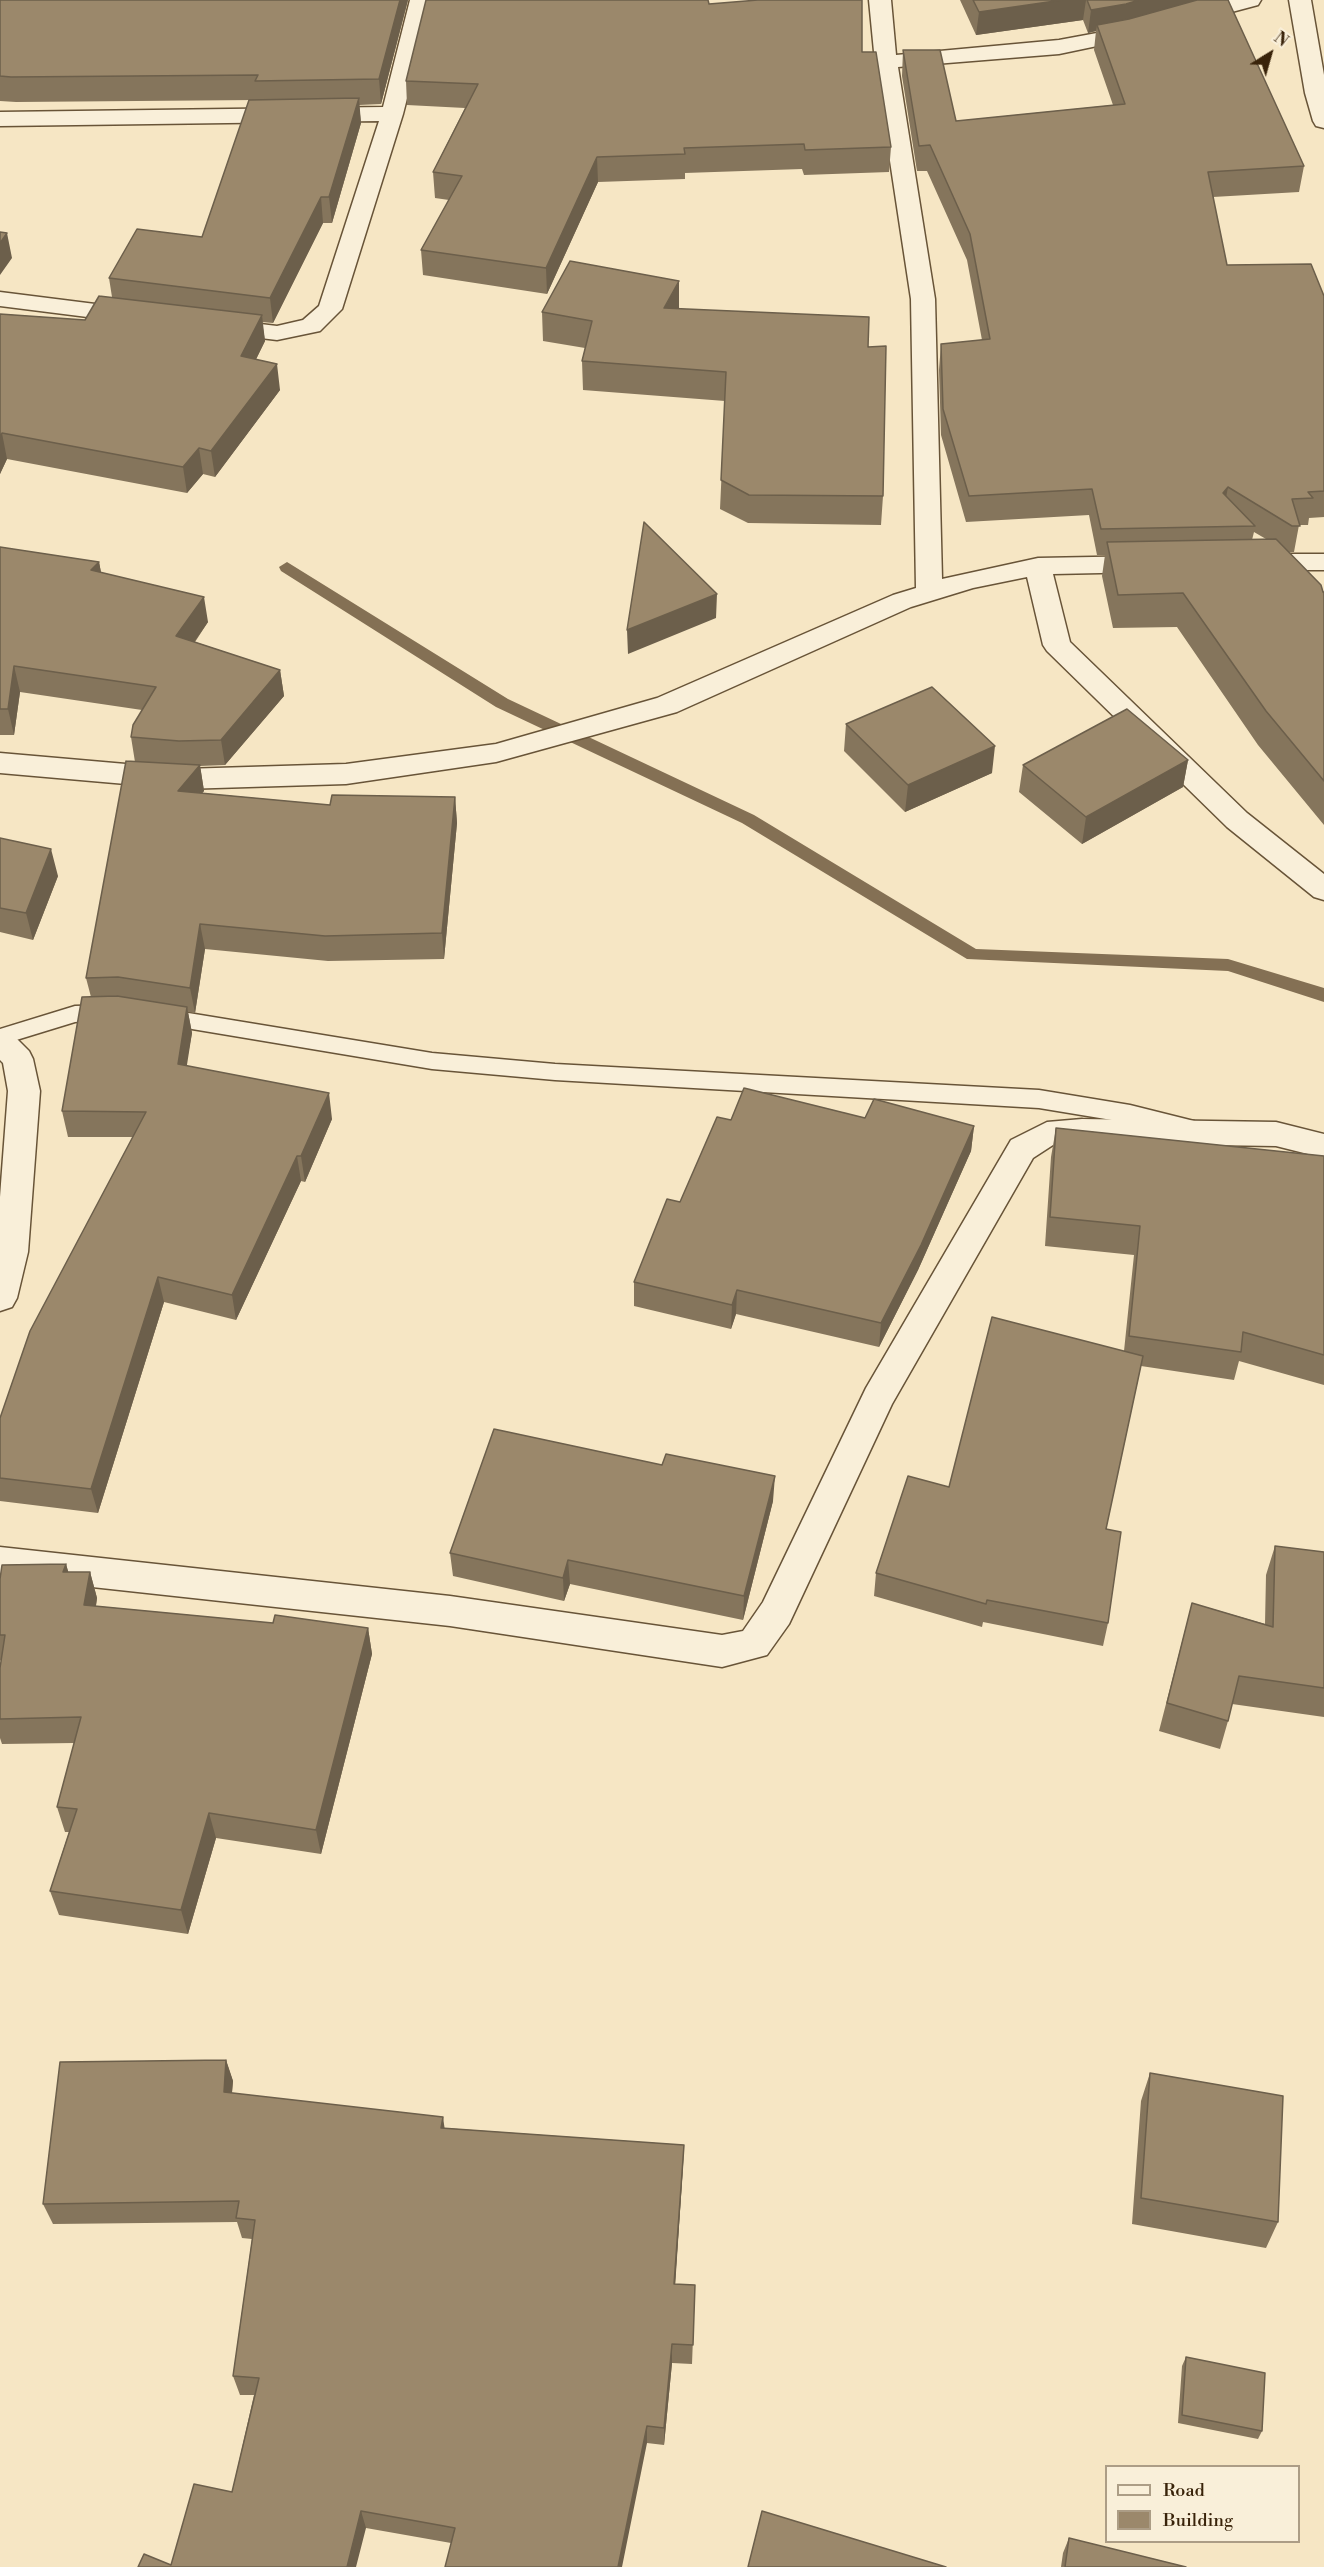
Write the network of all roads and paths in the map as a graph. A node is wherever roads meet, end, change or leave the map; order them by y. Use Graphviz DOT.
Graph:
graph roads {
  1 [pos="421,0"];
  2 [pos="880,0"];
  3 [pos="1250,0"];
  4 [pos="1300,0"];
  5 [pos="886,62"];
  6 [pos="392,114"];
  7 [pos="0,119"];
  8 [pos="1324,121"];
  9 [pos="0,299"];
  10 [pos="162,319"];
  11 [pos="196,323"];
  12 [pos="1233,562"];
  13 [pos="1324,562"];
  14 [pos="1176,563"];
  15 [pos="1038,566"];
  16 [pos="929,591"];
  17 [pos="0,764"];
  18 [pos="1324,891"];
  19 [pos="0,1039"];
  20 [pos="1207,1132"];
  21 [pos="1324,1146"];
  22 [pos="0,1298"];
  23 [pos="0,1562"];
  1 -- 6 [label="street"];
  2 -- 5 [label="street"];
  3 -- 5 [label="street"];
  4 -- 8 [label="street"];
  5 -- 16 [label="street"];
  6 -- 7 [label="street"];
  6 -- 11 [label="street"];
  9 -- 10 [label="street"];
  12 -- 13 [label="street"];
  14 -- 15 [label="street"];
  15 -- 16 [label="street"];
  15 -- 18 [label="street"];
  16 -- 17 [label="street"];
  19 -- 20 [label="lane"];
  19 -- 22 [label="street"];
  20 -- 21 [label="street"];
  20 -- 23 [label="street"];
}
